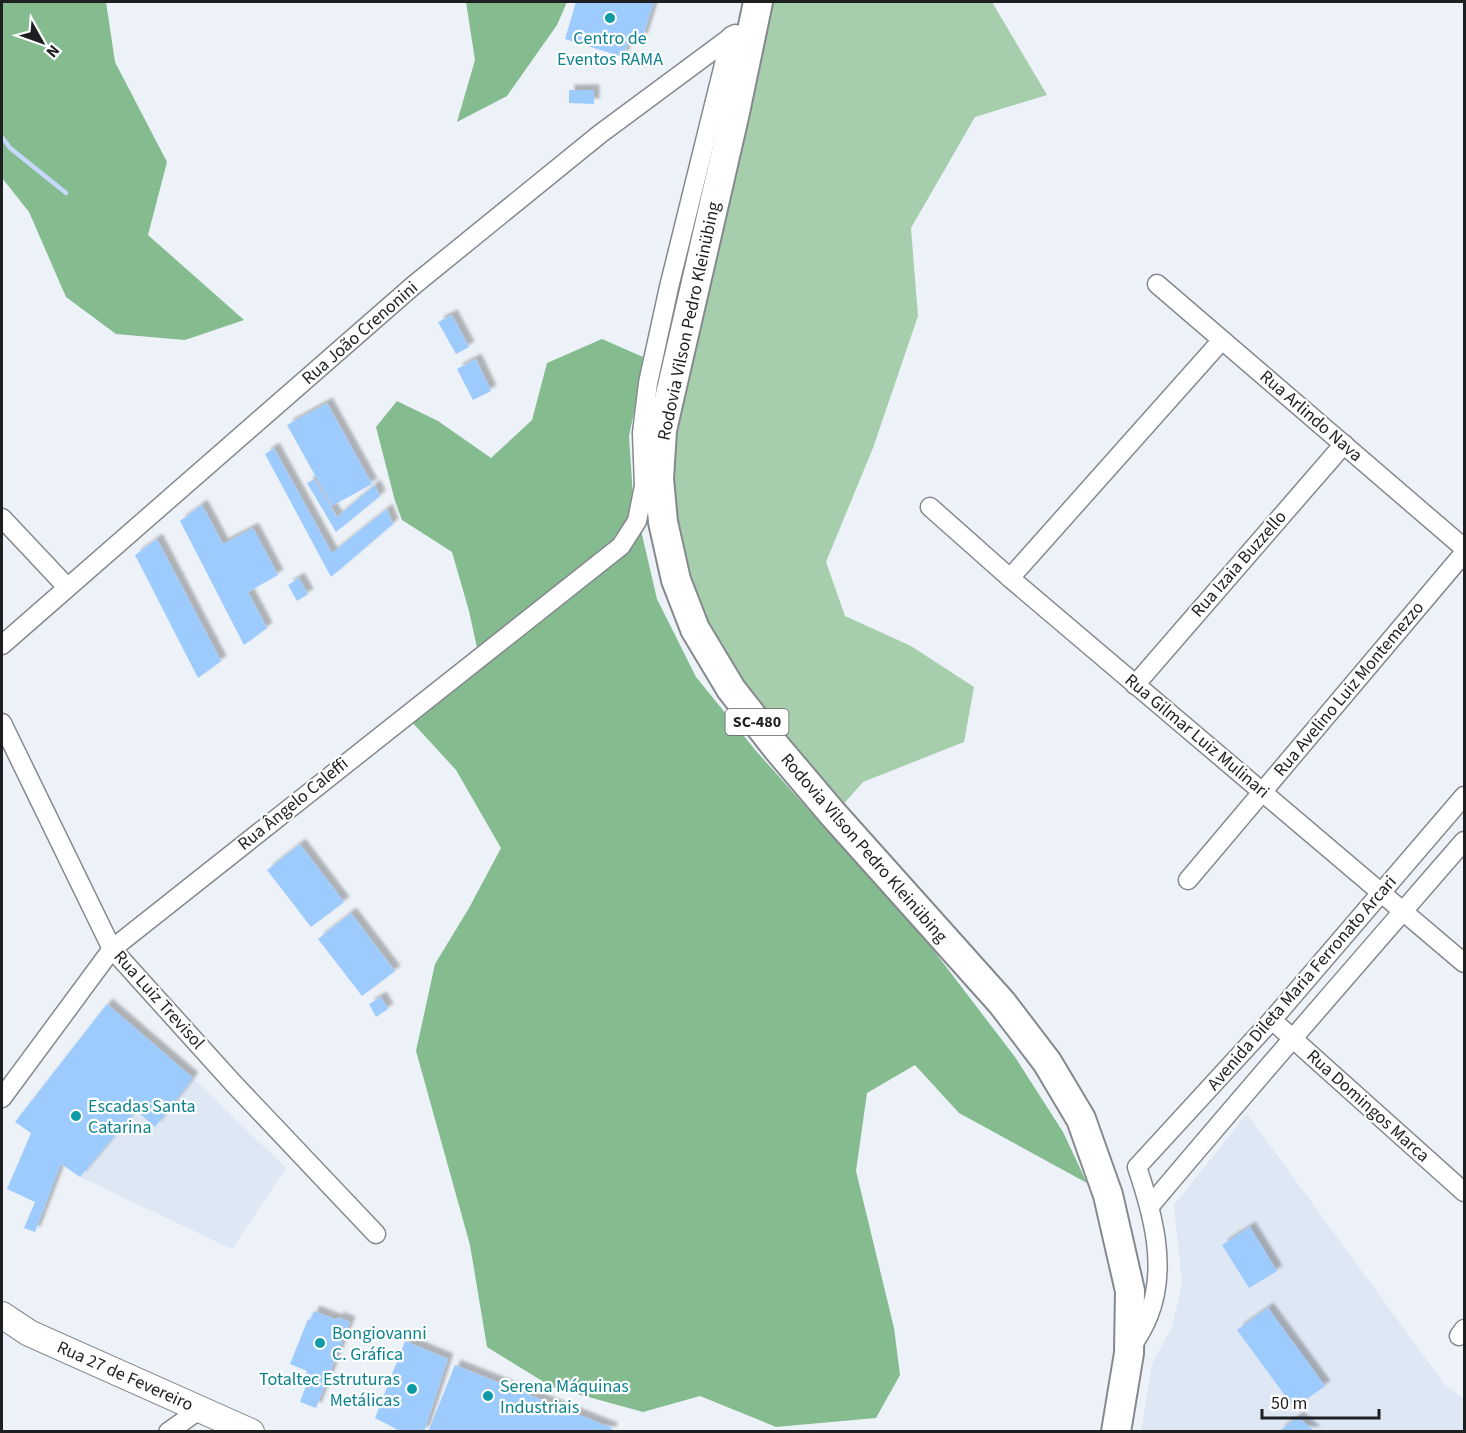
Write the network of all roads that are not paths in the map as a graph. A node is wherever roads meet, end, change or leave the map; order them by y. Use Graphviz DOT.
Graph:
graph roads {
  1 [pos="748,20"];
  2 [pos="1157,284"];
  3 [pos="1222,340"];
  4 [pos="1344,444"];
  5 [pos="930,507"];
  6 [pos="2,518"];
  7 [pos="1464,548"];
  8 [pos="1464,553"];
  9 [pos="1010,578"];
  10 [pos="67,586"];
  11 [pos="2,645"];
  12 [pos="1135,685"];
  13 [pos="2,723"];
  14 [pos="1262,792"];
  15 [pos="1464,796"];
  16 [pos="1464,841"];
  17 [pos="1188,880"];
  18 [pos="1381,893"];
  19 [pos="1404,911"];
  20 [pos="112,949"];
  21 [pos="1464,963"];
  22 [pos="1272,1020"];
  23 [pos="1294,1039"];
  24 [pos="2,1098"];
  25 [pos="1464,1192"];
  26 [pos="1150,1206"];
  27 [pos="376,1234"];
  28 [pos="2,1315"];
  29 [pos="1129,1353"];
  30 [pos="199,1410"];
  31 [pos="168,1431"];
  32 [pos="251,1431"];
  33 [pos="1116,1431"];
  1 -- 10 [label="street, Rua João Crenonini"];
  1 -- 20 [label="street, Rua Ângelo Caleffi"];
  1 -- 29 [label="main road, Rodovia Vilson Pedro Kleinübing / SC-480"];
  2 -- 3 [label="street, Rua Arlindo Nava"];
  3 -- 4 [label="street, Rua Arlindo Nava"];
  3 -- 9 [label="street"];
  4 -- 7 [label="street, Rua Arlindo Nava"];
  4 -- 12 [label="street, Rua Izaia Buzzello"];
  5 -- 9 [label="street, Rua Gilmar Luiz Mulinari"];
  6 -- 10 [label="street"];
  8 -- 14 [label="street, Rua Avelino Luiz Montemezzo"];
  9 -- 12 [label="street, Rua Gilmar Luiz Mulinari"];
  10 -- 11 [label="street, Rua João Crenonini"];
  12 -- 14 [label="street, Rua Gilmar Luiz Mulinari"];
  13 -- 20 [label="street, Rua Luiz Trevisol"];
  14 -- 17 [label="street, Rua Avelino Luiz Montemezzo"];
  14 -- 18 [label="street, Rua Gilmar Luiz Mulinari"];
  15 -- 18 [label="street, Avenida Dileta Maria Ferronato Arcari"];
  16 -- 19 [label="street, Avenida Dileta Maria Ferronato Arcari"];
  18 -- 19 [label="street, Rua Gilmar Luiz Mulinari"];
  18 -- 22 [label="street, Avenida Dileta Maria Ferronato Arcari"];
  19 -- 21 [label="street, Rua Gilmar Luiz Mulinari"];
  19 -- 23 [label="street, Avenida Dileta Maria Ferronato Arcari"];
  20 -- 24 [label="street, Rua Ângelo Caleffi"];
  20 -- 27 [label="street, Rua Luiz Trevisol"];
  22 -- 23 [label="street, Rua Domingos Marca"];
  22 -- 26 [label="street, Avenida Dileta Maria Ferronato Arcari"];
  23 -- 25 [label="street, Rua Domingos Marca"];
  23 -- 26 [label="street, Avenida Dileta Maria Ferronato Arcari"];
  26 -- 29 [label="street"];
  28 -- 30 [label="main road, Rua 27 de Fevereiro"];
  29 -- 33 [label="main road, Rodovia Vilson Pedro Kleinübing / SC-480"];
  30 -- 31 [label="street"];
  30 -- 32 [label="main road, Rua 27 de Fevereiro"];
}
